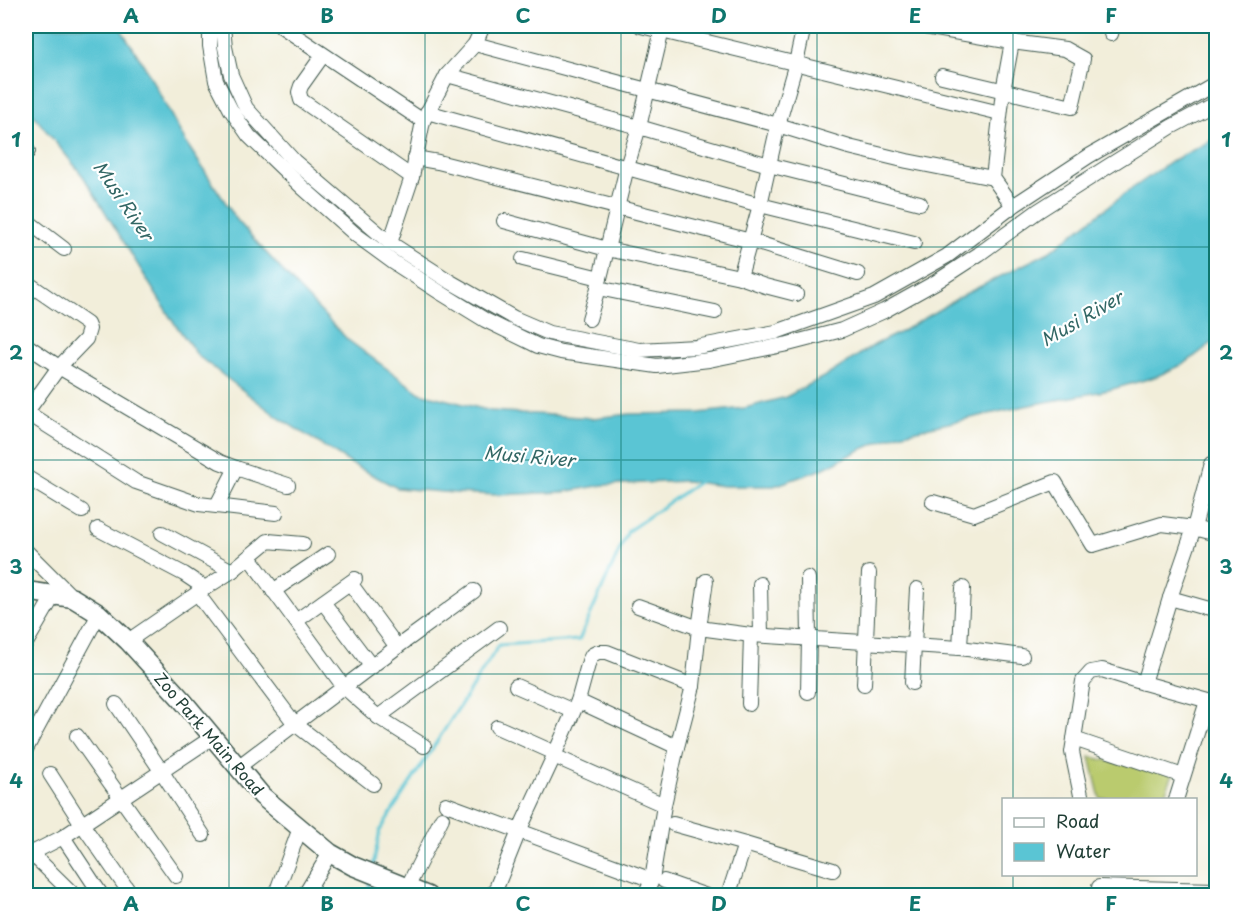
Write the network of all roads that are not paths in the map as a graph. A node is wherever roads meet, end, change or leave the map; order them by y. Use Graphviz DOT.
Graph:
graph roads {
  1 [pos="210,26"];
  2 [pos="223,26"];
  3 [pos="281,26"];
  4 [pos="483,26"];
  5 [pos="641,26"];
  6 [pos="804,26"];
  7 [pos="919,26"];
  8 [pos="662,28"];
  9 [pos="1012,42"];
  10 [pos="475,44"];
  11 [pos="323,55"];
  12 [pos="796,63"];
  13 [pos="447,75"];
  14 [pos="942,76"];
  15 [pos="1216,84"];
  16 [pos="648,90"];
  17 [pos="1004,91"];
  18 [pos="1216,103"];
  19 [pos="1000,113"];
  20 [pos="425,116"];
  21 [pos="778,125"];
  22 [pos="639,127"];
  23 [pos="415,159"];
  24 [pos="769,165"];
  25 [pos="627,167"];
  26 [pos="1062,174"];
  27 [pos="412,177"];
  28 [pos="993,178"];
  29 [pos="1073,188"];
  30 [pos="920,204"];
  31 [pos="760,205"];
  32 [pos="1014,206"];
  33 [pos="617,207"];
  34 [pos="26,220"];
  35 [pos="504,221"];
  36 [pos="751,241"];
  37 [pos="390,243"];
  38 [pos="914,243"];
  39 [pos="64,249"];
  40 [pos="607,249"];
  41 [pos="523,259"];
  42 [pos="858,274"];
  43 [pos="740,277"];
  44 [pos="26,282"];
  45 [pos="599,283"];
  46 [pos="796,294"];
  47 [pos="715,312"];
  48 [pos="590,319"];
  49 [pos="26,345"];
  50 [pos="59,367"];
  51 [pos="26,412"];
  52 [pos="1210,465"];
  53 [pos="236,468"];
  54 [pos="26,477"];
  55 [pos="288,485"];
  56 [pos="933,502"];
  57 [pos="217,506"];
  58 [pos="82,511"];
  59 [pos="276,513"];
  60 [pos="1194,528"];
  61 [pos="98,529"];
  62 [pos="162,532"];
  63 [pos="1216,534"];
  64 [pos="303,544"];
  65 [pos="26,551"];
  66 [pos="327,554"];
  67 [pos="249,557"];
  68 [pos="232,571"];
  69 [pos="869,573"];
  70 [pos="808,578"];
  71 [pos="706,581"];
  72 [pos="760,584"];
  73 [pos="963,588"];
  74 [pos="917,589"];
  75 [pos="201,590"];
  76 [pos="26,591"];
  77 [pos="273,591"];
  78 [pos="474,591"];
  79 [pos="54,595"];
  80 [pos="73,598"];
  81 [pos="1170,598"];
  82 [pos="323,602"];
  83 [pos="639,606"];
  84 [pos="1216,611"];
  85 [pos="99,614"];
  86 [pos="296,621"];
  87 [pos="499,628"];
  88 [pos="699,628"];
  89 [pos="756,635"];
  90 [pos="809,638"];
  91 [pos="128,641"];
  92 [pos="26,643"];
  93 [pos="866,643"];
  94 [pos="914,646"];
  95 [pos="397,647"];
  96 [pos="960,648"];
  97 [pos="1022,656"];
  98 [pos="372,667"];
  99 [pos="912,683"];
  100 [pos="1144,683"];
  101 [pos="864,684"];
  102 [pos="516,686"];
  103 [pos="693,686"];
  104 [pos="344,687"];
  105 [pos="808,692"];
  106 [pos="1212,702"];
  107 [pos="116,704"];
  108 [pos="749,704"];
  109 [pos="576,706"];
  110 [pos="378,717"];
  111 [pos="296,724"];
  112 [pos="497,727"];
  113 [pos="77,736"];
  114 [pos="213,738"];
  115 [pos="1074,739"];
  116 [pos="424,746"];
  117 [pos="677,747"];
  118 [pos="26,749"];
  119 [pos="555,755"];
  120 [pos="238,767"];
  121 [pos="162,772"];
  122 [pos="50,774"];
  123 [pos="1183,776"];
  124 [pos="374,784"];
  125 [pos="120,797"];
  126 [pos="1082,798"];
  127 [pos="1177,798"];
  128 [pos="446,804"];
  129 [pos="664,805"];
  130 [pos="442,818"];
  131 [pos="82,824"];
  132 [pos="673,824"];
  133 [pos="300,828"];
  134 [pos="519,831"];
  135 [pos="203,835"];
  136 [pos="63,837"];
  137 [pos="745,844"];
  138 [pos="330,853"];
  139 [pos="28,855"];
  140 [pos="833,870"];
  141 [pos="176,876"];
  142 [pos="658,881"];
  143 [pos="1098,887"];
  144 [pos="1216,890"];
  145 [pos="681,891"];
  146 [pos="416,892"];
  147 [pos="729,895"];
  148 [pos="75,896"];
  149 [pos="102,896"];
  150 [pos="132,896"];
  151 [pos="275,896"];
  152 [pos="304,896"];
  153 [pos="493,896"];
  154 [pos="645,896"];
  155 [pos="707,896"];
  1 -- 29 [label="street"];
  2 -- 37 [label="street"];
  3 -- 11 [label="street"];
  4 -- 10 [label="street"];
  5 -- 8 [label="street"];
  6 -- 12 [label="street"];
  7 -- 9 [label="street"];
  8 -- 12 [label="street"];
  8 -- 16 [label="street"];
  9 -- 17 [label="street"];
  9 -- 17 [label="street"];
  10 -- 13 [label="street"];
  10 -- 16 [label="street"];
  11 -- 20 [label="street"];
  11 -- 27 [label="street"];
  12 -- 19 [label="street"];
  12 -- 21 [label="street"];
  13 -- 20 [label="street"];
  13 -- 22 [label="street"];
  14 -- 17 [label="street"];
  15 -- 26 [label="street"];
  16 -- 21 [label="street"];
  16 -- 22 [label="street"];
  17 -- 19 [label="street"];
  18 -- 29 [label="street"];
  19 -- 28 [label="street"];
  20 -- 23 [label="street"];
  20 -- 25 [label="street"];
  21 -- 24 [label="street"];
  21 -- 28 [label="street"];
  22 -- 24 [label="street"];
  22 -- 25 [label="street"];
  23 -- 27 [label="street"];
  23 -- 33 [label="street"];
  24 -- 30 [label="street"];
  24 -- 31 [label="street"];
  25 -- 31 [label="street"];
  25 -- 33 [label="street"];
  26 -- 29 [label="street"];
  26 -- 32 [label="street"];
  27 -- 37 [label="street"];
  28 -- 32 [label="street"];
  31 -- 36 [label="street"];
  31 -- 38 [label="street"];
  32 -- 37 [label="street"];
  33 -- 36 [label="street"];
  33 -- 40 [label="street"];
  34 -- 39 [label="street"];
  35 -- 40 [label="street"];
  36 -- 42 [label="street"];
  36 -- 43 [label="street"];
  40 -- 43 [label="street"];
  40 -- 45 [label="street"];
  41 -- 45 [label="street"];
  43 -- 46 [label="street"];
  44 -- 50 [label="street"];
  45 -- 47 [label="street"];
  45 -- 48 [label="street"];
  49 -- 50 [label="street"];
  50 -- 51 [label="street"];
  50 -- 53 [label="street"];
  51 -- 57 [label="street"];
  52 -- 60 [label="street"];
  53 -- 55 [label="street"];
  53 -- 57 [label="street"];
  54 -- 58 [label="street"];
  56 -- 60 [label="street"];
  57 -- 59 [label="street"];
  60 -- 63 [label="street"];
  60 -- 81 [label="street"];
  61 -- 75 [label="street"];
  62 -- 68 [label="street"];
  64 -- 67 [label="street"];
  65 -- 80 [label="street"];
  66 -- 77 [label="street"];
  67 -- 68 [label="street"];
  67 -- 77 [label="street"];
  68 -- 75 [label="street"];
  69 -- 93 [label="street"];
  70 -- 90 [label="street"];
  71 -- 88 [label="street"];
  72 -- 89 [label="street"];
  73 -- 96 [label="street"];
  74 -- 94 [label="street"];
  75 -- 91 [label="street"];
  75 -- 111 [label="street"];
  76 -- 79 [label="main road, Zoo Park Main Road"];
  77 -- 86 [label="street"];
  78 -- 95 [label="street"];
  79 -- 80 [label="main road, Zoo Park Main Road"];
  79 -- 92 [label="street"];
  80 -- 85 [label="main road, Zoo Park Main Road"];
  81 -- 84 [label="street"];
  81 -- 100 [label="street"];
  82 -- 86 [label="street"];
  82 -- 95 [label="street"];
  82 -- 98 [label="street"];
  83 -- 88 [label="street"];
  85 -- 91 [label="main road, Zoo Park Main Road"];
  85 -- 118 [label="street"];
  86 -- 104 [label="street"];
  87 -- 110 [label="street"];
  88 -- 89 [label="street"];
  88 -- 103 [label="street"];
  89 -- 90 [label="street"];
  89 -- 108 [label="street"];
  90 -- 93 [label="street"];
  90 -- 105 [label="street"];
  91 -- 114 [label="main road, Zoo Park Main Road"];
  93 -- 94 [label="street"];
  93 -- 101 [label="street"];
  94 -- 96 [label="street"];
  94 -- 99 [label="street"];
  95 -- 98 [label="street"];
  96 -- 97 [label="street"];
  98 -- 104 [label="street"];
  100 -- 106 [label="street"];
  100 -- 115 [label="street"];
  102 -- 109 [label="street"];
  103 -- 109 [label="street"];
  103 -- 117 [label="street"];
  104 -- 110 [label="street"];
  104 -- 111 [label="street"];
  106 -- 123 [label="street"];
  107 -- 121 [label="street"];
  109 -- 117 [label="street"];
  109 -- 119 [label="street"];
  110 -- 116 [label="street"];
  111 -- 120 [label="street"];
  111 -- 124 [label="street"];
  112 -- 119 [label="street"];
  113 -- 125 [label="street"];
  114 -- 120 [label="main road, Zoo Park Main Road"];
  114 -- 121 [label="street"];
  115 -- 123 [label="street"];
  115 -- 126 [label="street"];
  117 -- 129 [label="street"];
  119 -- 129 [label="street"];
  119 -- 134 [label="street"];
  120 -- 133 [label="main road, Zoo Park Main Road"];
  121 -- 125 [label="street"];
  121 -- 135 [label="street"];
  122 -- 131 [label="street"];
  123 -- 127 [label="street"];
  125 -- 131 [label="street"];
  125 -- 141 [label="street"];
  128 -- 134 [label="street"];
  129 -- 142 [label="street"];
  130 -- 146 [label="street"];
  131 -- 136 [label="street"];
  131 -- 150 [label="street"];
  132 -- 137 [label="street"];
  133 -- 138 [label="main road, Zoo Park Main Road"];
  133 -- 151 [label="street"];
  134 -- 142 [label="street"];
  134 -- 153 [label="street"];
  136 -- 139 [label="street"];
  136 -- 149 [label="street"];
  137 -- 140 [label="street"];
  137 -- 147 [label="street"];
  138 -- 146 [label="main road, Zoo Park Main Road"];
  138 -- 152 [label="street"];
  139 -- 148 [label="street"];
  142 -- 145 [label="street"];
  142 -- 154 [label="street"];
  143 -- 144 [label="street"];
  145 -- 155 [label="street"];
}
